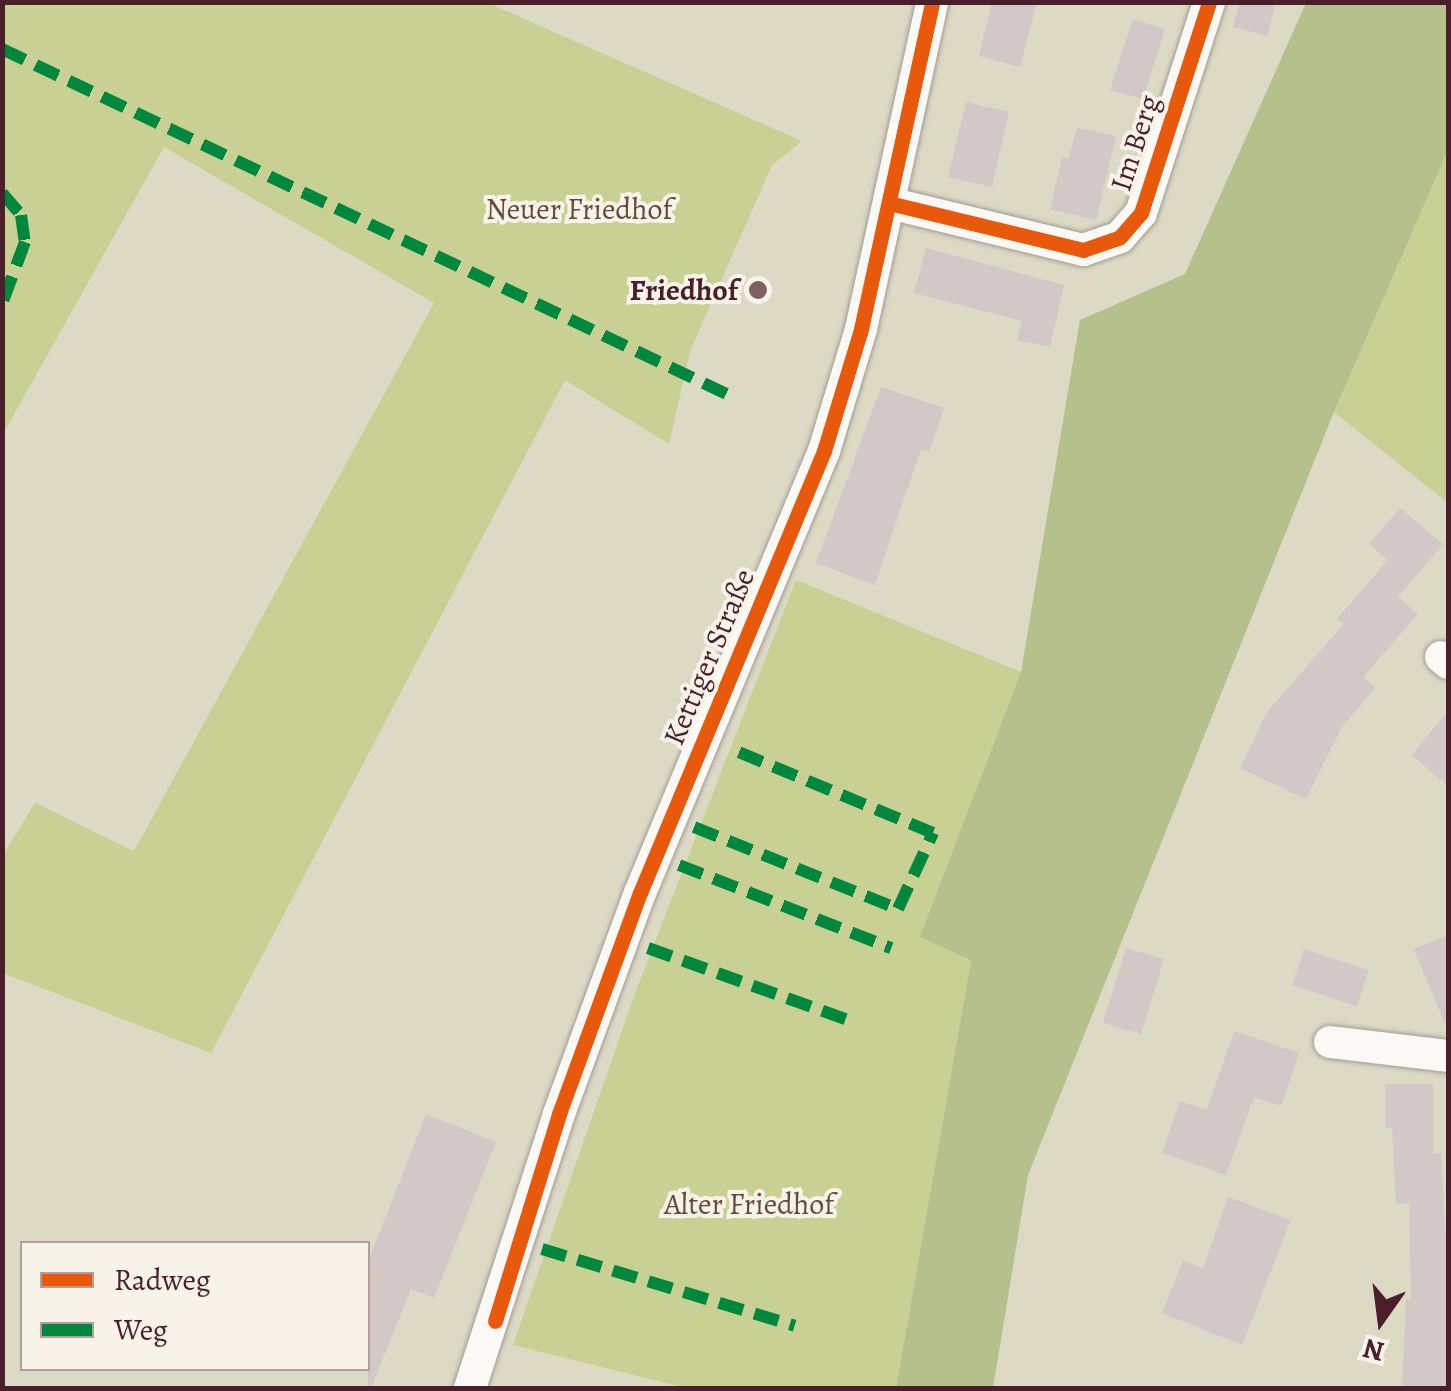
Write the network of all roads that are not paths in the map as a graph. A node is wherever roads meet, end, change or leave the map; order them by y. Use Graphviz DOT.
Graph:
graph roads {
  1 [pos="932,2"];
  2 [pos="1209,2"];
  3 [pos="890,203"];
  4 [pos="1330,1042"];
  5 [pos="1448,1056"];
  6 [pos="470,1388"];
  1 -- 3 [label="street, Kettiger Straße"];
  2 -- 3 [label="street, Im Berg"];
  3 -- 6 [label="street, Kettiger Straße"];
  4 -- 5 [label="street"];
}
